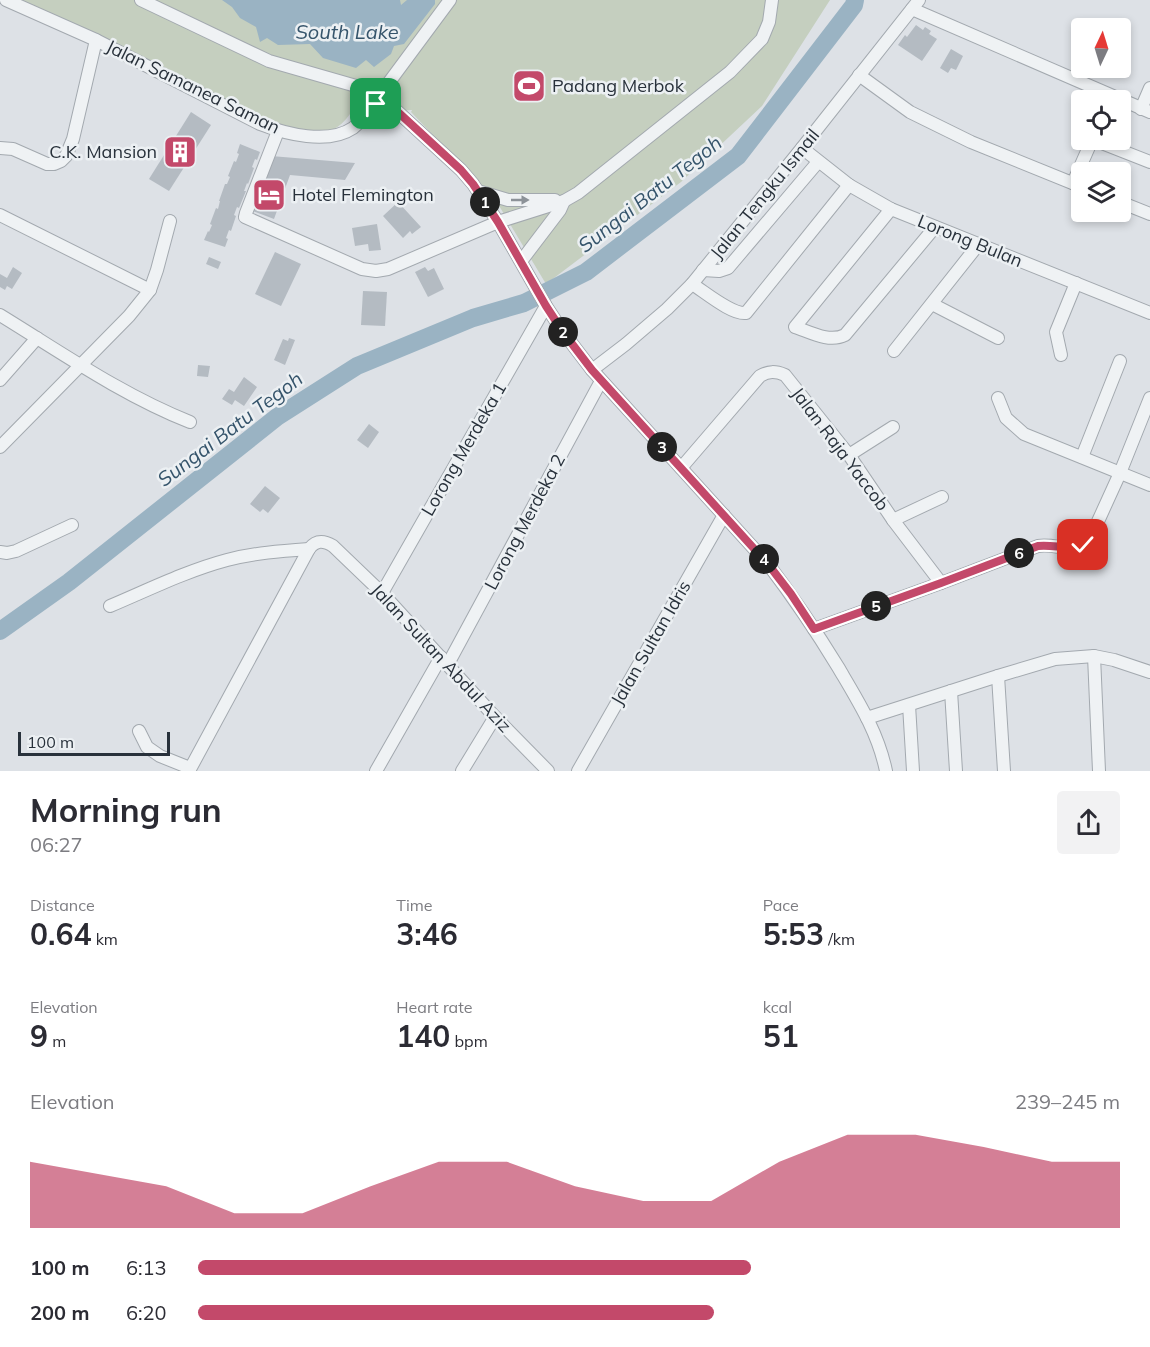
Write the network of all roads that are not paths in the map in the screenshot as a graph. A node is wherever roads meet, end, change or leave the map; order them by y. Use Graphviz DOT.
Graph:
graph roads {
  1 [pos="6,0"];
  2 [pos="141,0"];
  3 [pos="450,0"];
  4 [pos="772,0"];
  5 [pos="916,4"];
  6 [pos="96,40"];
  7 [pos="859,75"];
  8 [pos="387,85"];
  9 [pos="1150,88"];
  10 [pos="1091,90"];
  11 [pos="378,98"];
  12 [pos="1145,110"];
  13 [pos="278,131"];
  14 [pos="0,148"];
  15 [pos="802,148"];
  16 [pos="1119,150"];
  17 [pos="818,162"];
  18 [pos="1150,162"];
  19 [pos="1071,183"];
  20 [pos="849,185"];
  21 [pos="477,190"];
  22 [pos="564,201"];
  23 [pos="1131,206"];
  24 [pos="891,209"];
  25 [pos="1150,214"];
  26 [pos="0,215"];
  27 [pos="170,221"];
  28 [pos="498,222"];
  29 [pos="935,227"];
  30 [pos="978,245"];
  31 [pos="522,261"];
  32 [pos="703,270"];
  33 [pos="1076,283"];
  34 [pos="692,284"];
  35 [pos="150,290"];
  36 [pos="545,303"];
  37 [pos="932,304"];
  38 [pos="1150,313"];
  39 [pos="0,315"];
  40 [pos="37,338"];
  41 [pos="998,338"];
  42 [pos="894,351"];
  43 [pos="1060,355"];
  44 [pos="1120,361"];
  45 [pos="79,365"];
  46 [pos="592,370"];
  47 [pos="0,380"];
  48 [pos="601,381"];
  49 [pos="998,398"];
  50 [pos="1150,398"];
  51 [pos="189,422"];
  52 [pos="893,427"];
  53 [pos="0,447"];
  54 [pos="849,455"];
  55 [pos="1082,457"];
  56 [pos="681,468"];
  57 [pos="1120,473"];
  58 [pos="1150,485"];
  59 [pos="942,497"];
  60 [pos="724,515"];
  61 [pos="893,520"];
  62 [pos="72,525"];
  63 [pos="309,549"];
  64 [pos="0,552"];
  65 [pos="941,583"];
  66 [pos="382,593"];
  67 [pos="110,606"];
  68 [pos="814,629"];
  69 [pos="1094,656"];
  70 [pos="444,660"];
  71 [pos="1150,672"];
  72 [pos="998,676"];
  73 [pos="951,691"];
  74 [pos="909,705"];
  75 [pos="495,717"];
  76 [pos="867,718"];
  77 [pos="139,731"];
  78 [pos="189,770"];
  79 [pos="376,771"];
  80 [pos="462,771"];
  81 [pos="548,771"];
  82 [pos="578,771"];
  83 [pos="886,771"];
  84 [pos="913,771"];
  85 [pos="956,771"];
  86 [pos="1004,771"];
  87 [pos="1099,771"];
  1 -- 6 [label="street, Jalan Samanea Saman"];
  2 -- 11 [label="street"];
  3 -- 8 [label="street"];
  4 -- 22 [label="street"];
  5 -- 7 [label="street, Jalan Tengku Ismail"];
  5 -- 10 [label="street"];
  6 -- 13 [label="street, Jalan Samanea Saman"];
  6 -- 14 [label="street"];
  7 -- 15 [label="street, Jalan Tengku Ismail"];
  7 -- 19 [label="street"];
  8 -- 11 [label="street"];
  8 -- 11 [label="street"];
  9 -- 12 [label="street"];
  11 -- 13 [label="street, Jalan Samanea Saman"];
  11 -- 21 [label="street"];
  13 -- 28 [label="street"];
  15 -- 17 [label="street, Lorong Bulan"];
  15 -- 32 [label="street, Jalan Tengku Ismail"];
  16 -- 18 [label="street"];
  17 -- 20 [label="street, Lorong Bulan"];
  17 -- 32 [label="street"];
  20 -- 24 [label="street, Lorong Bulan"];
  20 -- 34 [label="street"];
  21 -- 22 [label="street, one-way"];
  21 -- 28 [label="street"];
  22 -- 28 [label="street"];
  22 -- 31 [label="street"];
  23 -- 25 [label="street"];
  24 -- 29 [label="street, Lorong Bulan"];
  24 -- 29 [label="street"];
  26 -- 35 [label="street"];
  27 -- 35 [label="street"];
  28 -- 31 [label="street"];
  29 -- 30 [label="street, Lorong Bulan"];
  30 -- 33 [label="street, Lorong Bulan"];
  30 -- 37 [label="street"];
  31 -- 36 [label="street"];
  32 -- 34 [label="street, Jalan Tengku Ismail"];
  33 -- 38 [label="street, Lorong Bulan"];
  33 -- 43 [label="street"];
  34 -- 46 [label="street, Jalan Tengku Ismail"];
  35 -- 45 [label="street"];
  36 -- 46 [label="street"];
  36 -- 66 [label="street, Lorong Merdeka 1"];
  37 -- 41 [label="street"];
  37 -- 42 [label="street"];
  39 -- 40 [label="street"];
  40 -- 45 [label="street"];
  40 -- 47 [label="street"];
  44 -- 55 [label="street"];
  45 -- 51 [label="street"];
  45 -- 53 [label="street"];
  46 -- 48 [label="street"];
  48 -- 56 [label="street"];
  48 -- 70 [label="street, Lorong Merdeka 2"];
  49 -- 55 [label="street"];
  50 -- 57 [label="street"];
  52 -- 54 [label="street"];
  54 -- 56 [label="street, Jalan Raja Yaccob"];
  54 -- 61 [label="street, Jalan Raja Yaccob"];
  55 -- 57 [label="street"];
  56 -- 60 [label="street"];
  57 -- 58 [label="street"];
  57 -- 65 [label="street"];
  59 -- 61 [label="street"];
  60 -- 68 [label="street"];
  60 -- 82 [label="street, Jalan Sultan Idris"];
  61 -- 65 [label="street, Jalan Raja Yaccob"];
  62 -- 64 [label="street"];
  63 -- 66 [label="street, Jalan Sultan Abdul Aziz"];
  63 -- 67 [label="street"];
  63 -- 78 [label="street"];
  65 -- 68 [label="street"];
  66 -- 70 [label="street, Jalan Sultan Abdul Aziz"];
  68 -- 76 [label="street"];
  69 -- 71 [label="street"];
  69 -- 72 [label="street"];
  69 -- 87 [label="street"];
  70 -- 75 [label="street, Jalan Sultan Abdul Aziz"];
  70 -- 79 [label="street"];
  72 -- 73 [label="street"];
  72 -- 86 [label="street"];
  73 -- 74 [label="street"];
  73 -- 85 [label="street"];
  74 -- 76 [label="street"];
  74 -- 84 [label="street"];
  75 -- 80 [label="street"];
  75 -- 81 [label="street, Jalan Sultan Abdul Aziz"];
  76 -- 83 [label="street"];
  77 -- 78 [label="street"];
}
